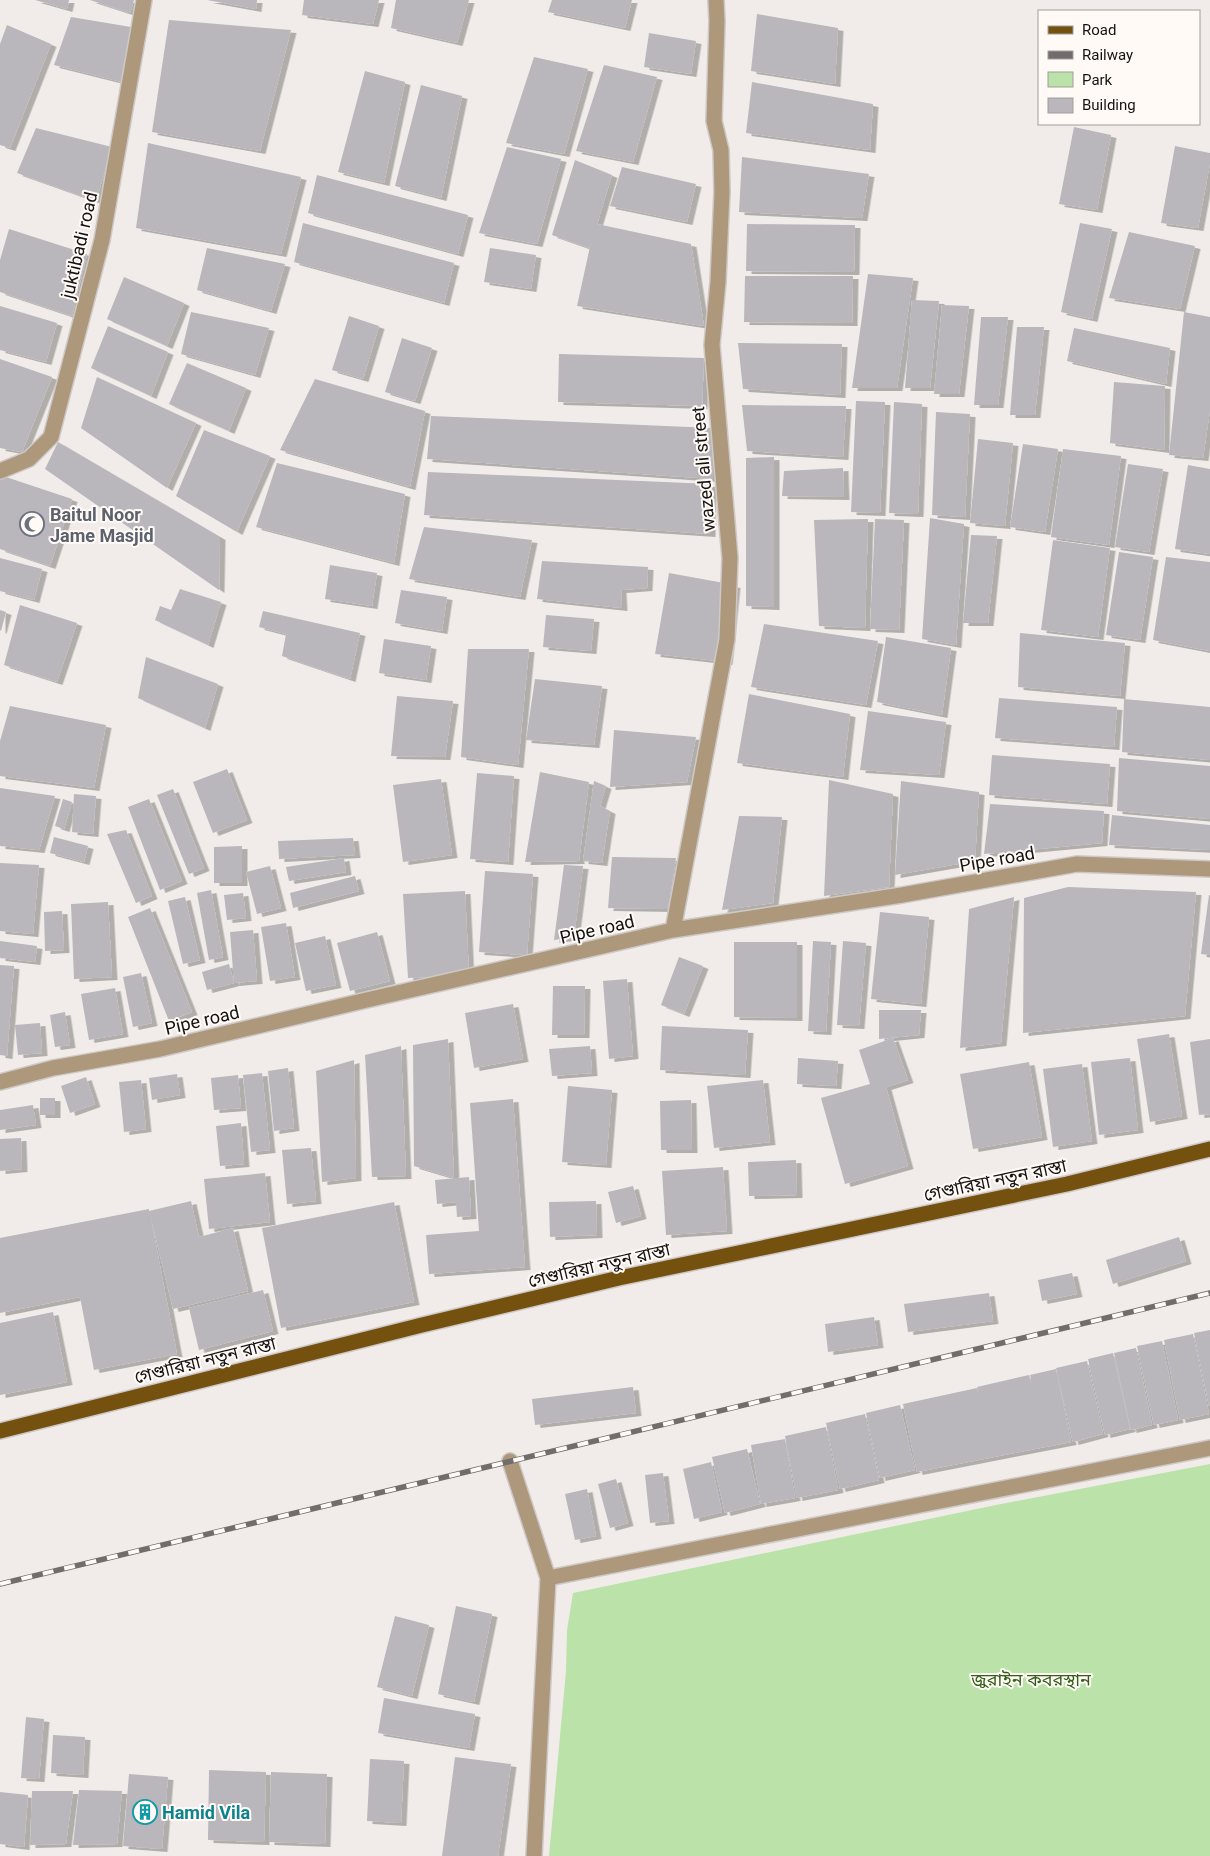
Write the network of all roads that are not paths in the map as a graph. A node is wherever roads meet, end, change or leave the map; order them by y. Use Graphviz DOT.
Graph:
graph roads {
  1 [pos="144,0"];
  2 [pos="716,0"];
  3 [pos="1,471"];
  4 [pos="1210,870"];
  5 [pos="673,930"];
  6 [pos="0,1082"];
  7 [pos="1210,1149"];
  8 [pos="0,1431"];
  9 [pos="1210,1448"];
  10 [pos="510,1461"];
  11 [pos="548,1578"];
  12 [pos="534,1856"];
  1 -- 3 [label="street, juktibadi road"];
  2 -- 5 [label="street, wazed ali street"];
  4 -- 5 [label="street, Pipe road"];
  5 -- 6 [label="street, Pipe road"];
  7 -- 8 [label="main road, গেণ্ডারিয়া নতুন রাস্তা"];
  9 -- 11 [label="street"];
  10 -- 11 [label="street"];
  11 -- 12 [label="street"];
}
